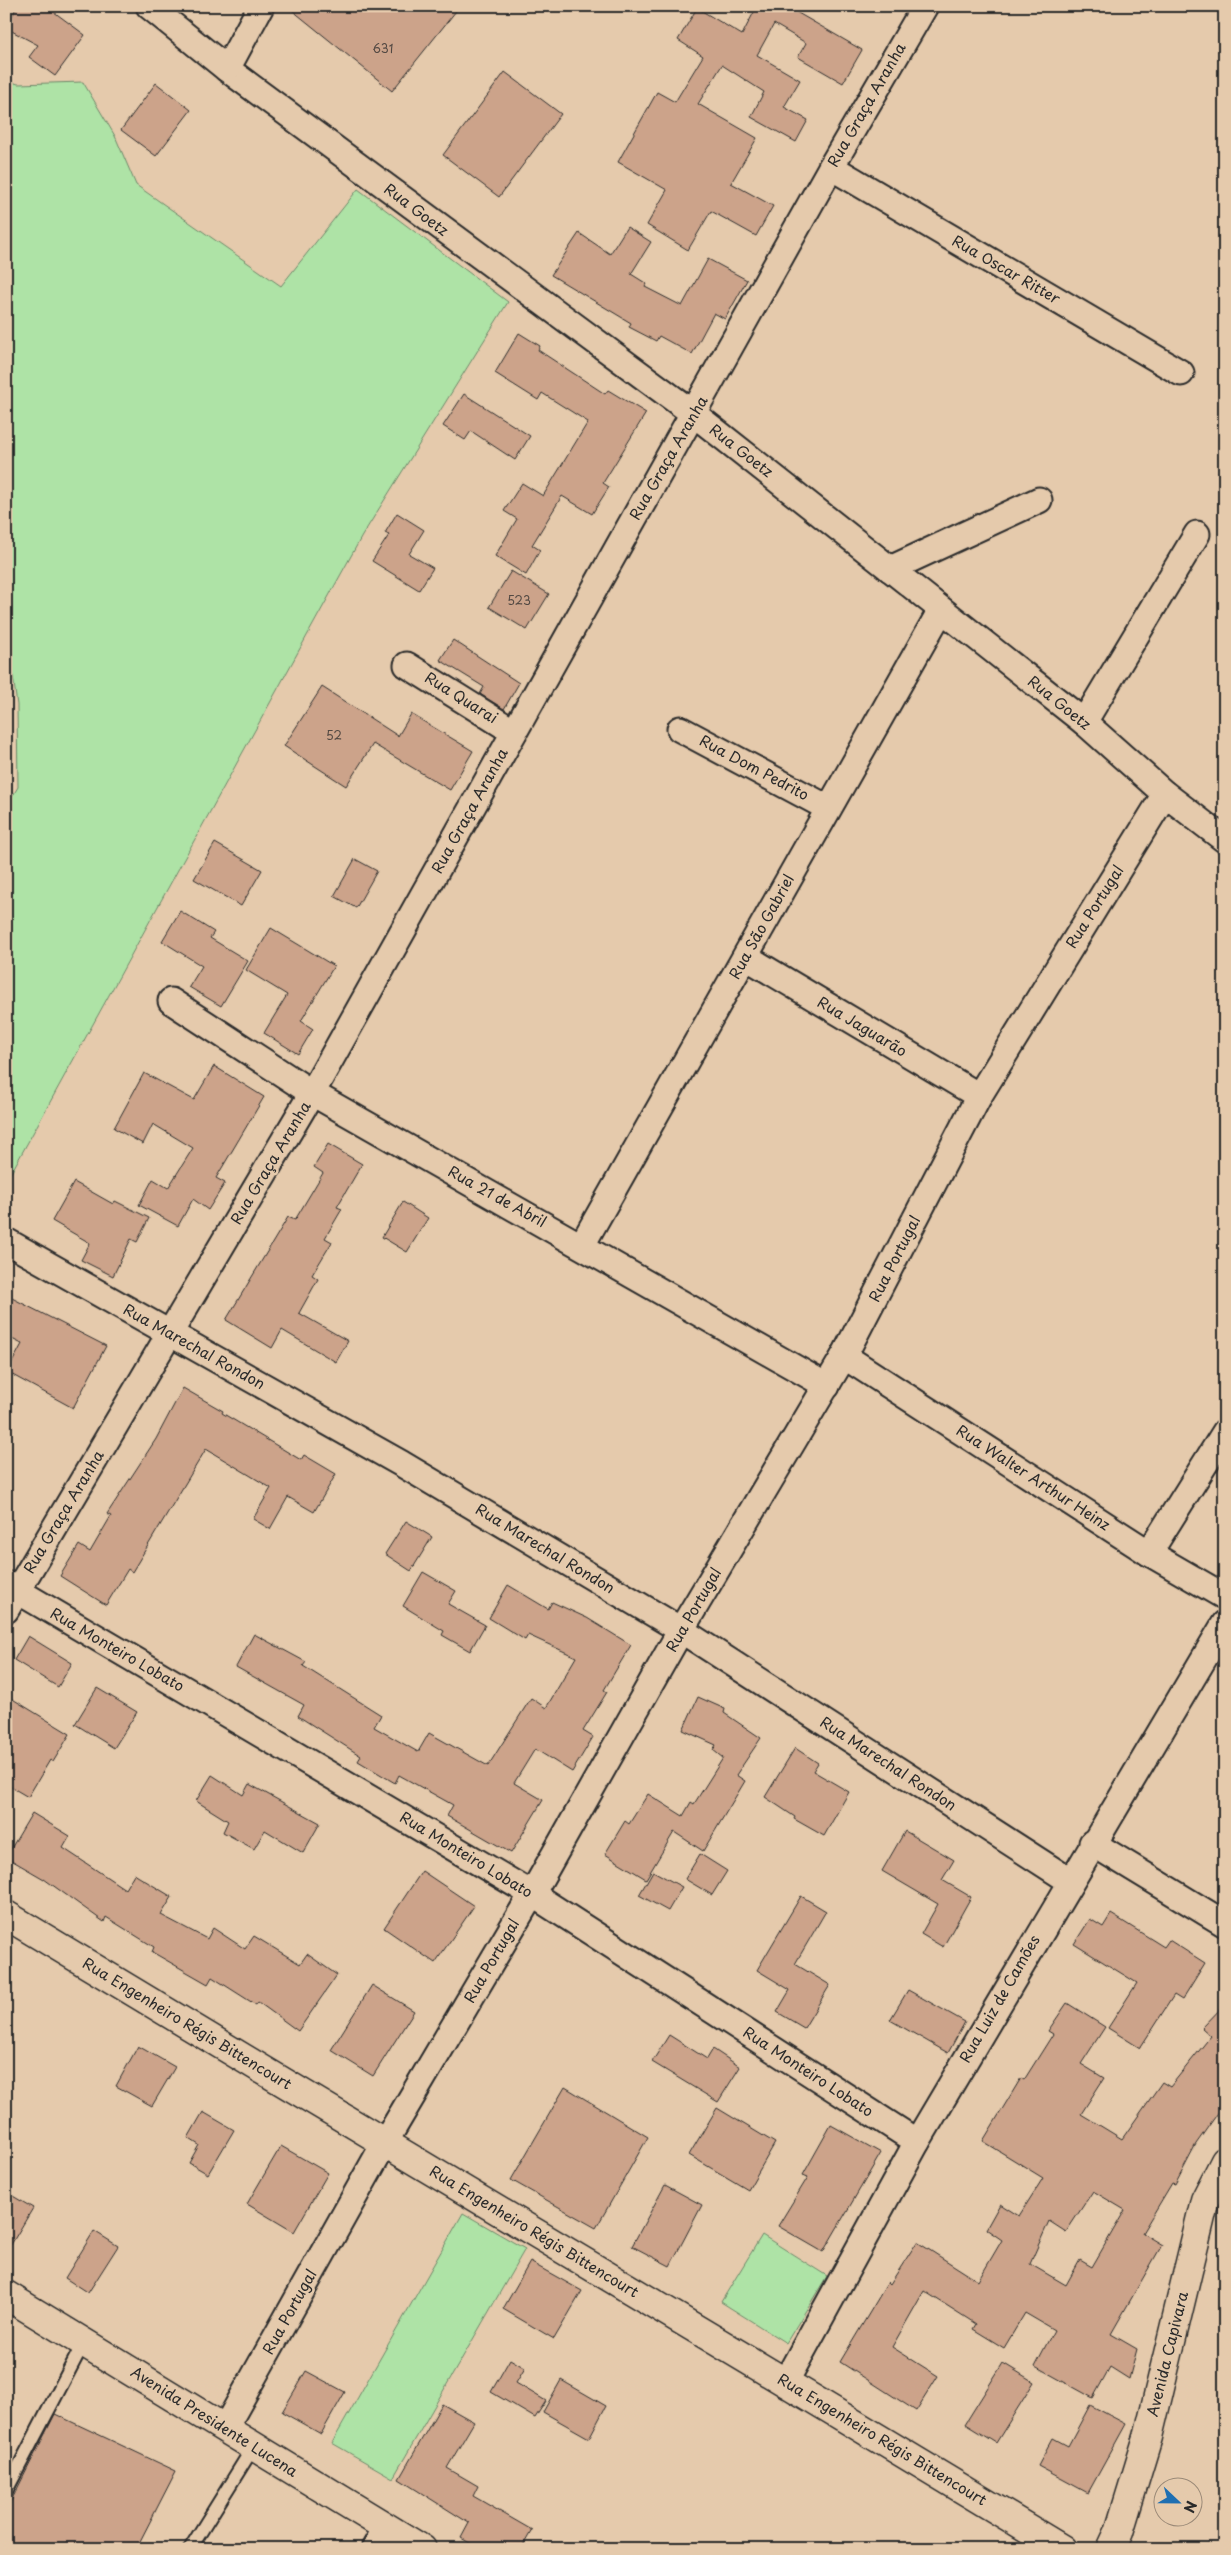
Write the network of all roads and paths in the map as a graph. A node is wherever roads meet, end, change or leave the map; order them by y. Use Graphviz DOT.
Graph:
graph roads {
  1 [pos="149,6"];
  2 [pos="261,6"];
  3 [pos="925,6"];
  4 [pos="227,69"];
  5 [pos="831,167"];
  6 [pos="1181,373"];
  7 [pos="694,414"];
  8 [pos="1039,500"];
  9 [pos="1197,534"];
  10 [pos="890,569"];
  11 [pos="941,610"];
  12 [pos="407,665"];
  13 [pos="1084,722"];
  14 [pos="680,729"];
  15 [pos="514,732"];
  16 [pos="1164,794"];
  17 [pos="828,808"];
  18 [pos="1225,840"];
  19 [pos="746,957"];
  20 [pos="171,1001"];
  21 [pos="312,1093"];
  22 [pos="979,1096"];
  23 [pos="6,1241"];
  24 [pos="582,1245"];
  25 [pos="170,1334"];
  26 [pos="844,1356"];
  27 [pos="827,1386"];
  28 [pos="1225,1432"];
  29 [pos="1149,1553"];
  30 [pos="10,1595"];
  31 [pos="1225,1597"];
  32 [pos="1225,1623"];
  33 [pos="681,1630"];
  34 [pos="1092,1843"];
  35 [pos="1070,1882"];
  36 [pos="532,1894"];
  37 [pos="6,1915"];
  38 [pos="1225,1924"];
  39 [pos="917,2142"];
  40 [pos="384,2144"];
  41 [pos="1225,2161"];
  42 [pos="6,2295"];
  43 [pos="84,2342"];
  44 [pos="786,2381"];
  45 [pos="225,2428"];
  46 [pos="254,2446"];
  47 [pos="6,2491"];
  48 [pos="380,2538"];
  49 [pos="190,2549"];
  50 [pos="422,2549"];
  51 [pos="1062,2549"];
  52 [pos="1111,2549"];
  1 -- 4 [label="street, Rua Goetz"];
  2 -- 4 [label="street"];
  3 -- 5 [label="street, Rua Graça Aranha"];
  4 -- 7 [label="street, Rua Goetz"];
  5 -- 6 [label="street, Rua Oscar Ritter"];
  5 -- 7 [label="street, Rua Graça Aranha"];
  7 -- 10 [label="street, Rua Goetz"];
  7 -- 15 [label="street, Rua Graça Aranha"];
  8 -- 10 [label="street"];
  9 -- 13 [label="street"];
  10 -- 11 [label="street, Rua Goetz"];
  11 -- 13 [label="street, Rua Goetz"];
  11 -- 17 [label="street, Rua São Gabriel"];
  12 -- 15 [label="street, Rua Quarai"];
  13 -- 16 [label="street, Rua Goetz"];
  14 -- 17 [label="street, Rua Dom Pedrito"];
  15 -- 21 [label="street, Rua Graça Aranha"];
  16 -- 18 [label="street, Rua Goetz"];
  16 -- 22 [label="street, Rua Portugal"];
  17 -- 19 [label="street, Rua São Gabriel"];
  19 -- 22 [label="street, Rua Jaguarão"];
  19 -- 24 [label="street, Rua São Gabriel"];
  20 -- 21 [label="street, Rua 21 de Abril"];
  21 -- 24 [label="street, Rua 21 de Abril"];
  21 -- 25 [label="street, Rua Graça Aranha"];
  22 -- 26 [label="street, Rua Portugal"];
  23 -- 25 [label="street, Rua Marechal Rondon"];
  24 -- 27 [label="street, Rua 21 de Abril"];
  25 -- 30 [label="street, Rua Graça Aranha"];
  25 -- 33 [label="street, Rua Marechal Rondon"];
  26 -- 27 [label="street, Rua Portugal"];
  26 -- 29 [label="street, Rua Walter Arthur Heinz"];
  27 -- 33 [label="street, Rua Portugal"];
  28 -- 29 [label="street"];
  29 -- 31 [label="street, Rua Walter Arthur Heinz"];
  30 -- 36 [label="street, Rua Monteiro Lobato"];
  32 -- 34 [label="street, Rua Luiz de Camões"];
  33 -- 35 [label="street, Rua Marechal Rondon"];
  33 -- 36 [label="street, Rua Portugal"];
  34 -- 35 [label="street, Rua Luiz de Camões"];
  34 -- 38 [label="street"];
  35 -- 39 [label="street, Rua Luiz de Camões"];
  36 -- 39 [label="street, Rua Monteiro Lobato"];
  36 -- 40 [label="street, Rua Portugal"];
  37 -- 40 [label="street, Rua Engenheiro Régis Bittencourt"];
  39 -- 44 [label="street, Rua Luiz de Camões"];
  40 -- 44 [label="street, Rua Engenheiro Régis Bittencourt"];
  40 -- 45 [label="street, Rua Portugal"];
  41 -- 52 [label="street, Avenida Capivara"];
  42 -- 43 [label="street, Avenida Presidente Lucena"];
  43 -- 45 [label="street, Avenida Presidente Lucena"];
  43 -- 47 [label="lane"];
  44 -- 51 [label="street, Rua Engenheiro Régis Bittencourt"];
  45 -- 46 [label="street, Avenida Presidente Lucena"];
  46 -- 48 [label="street, Avenida Presidente Lucena"];
  46 -- 49 [label="lane"];
  48 -- 50 [label="street, Avenida Presidente Lucena"];
}
